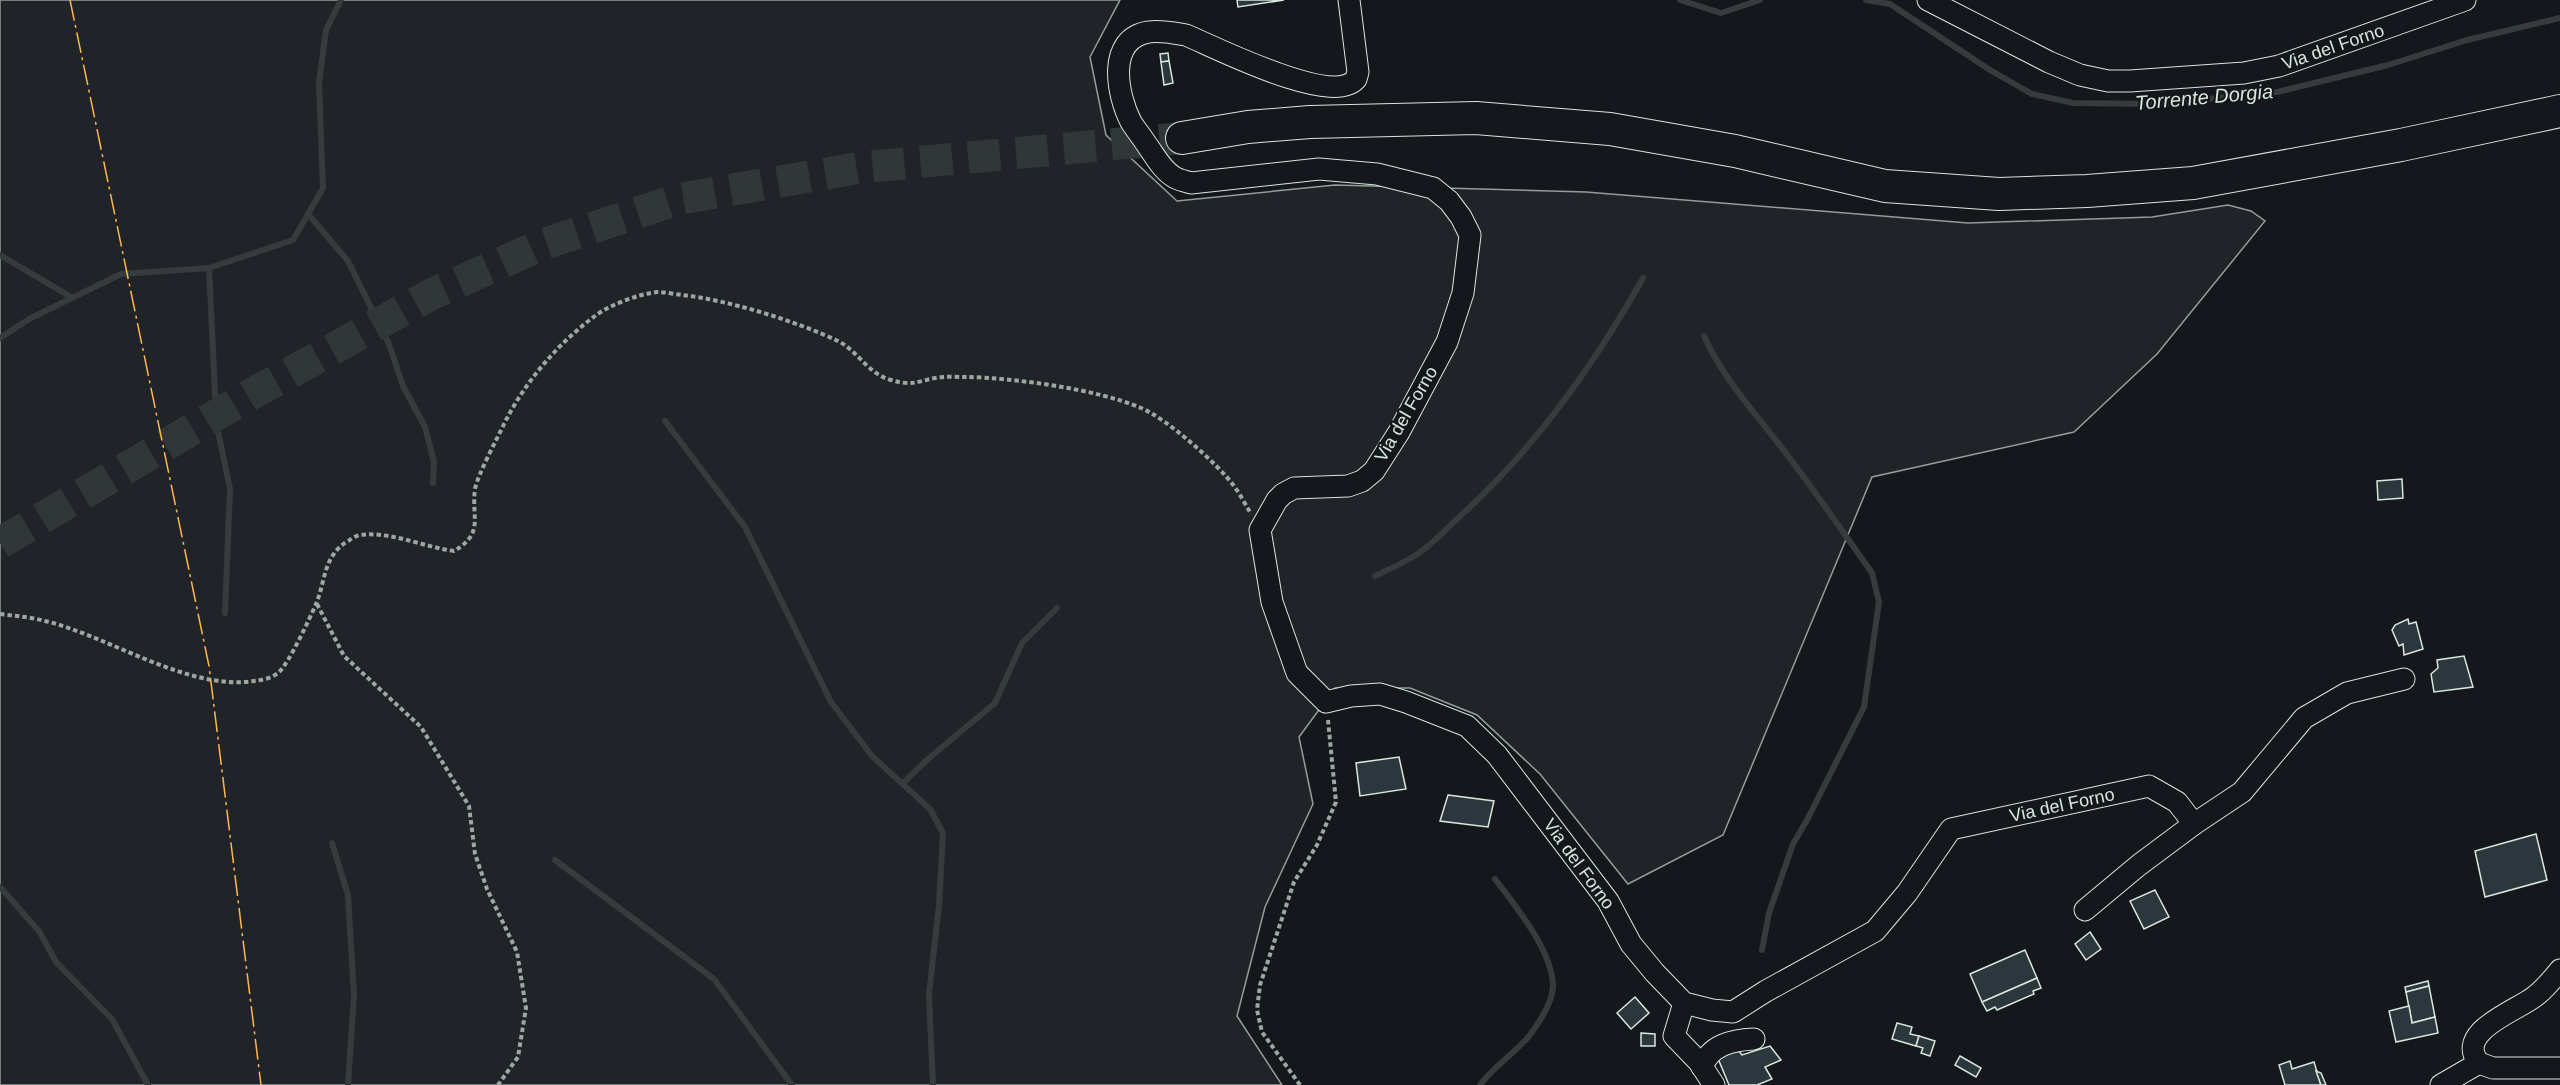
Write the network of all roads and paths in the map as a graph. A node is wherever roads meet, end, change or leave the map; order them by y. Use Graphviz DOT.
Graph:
graph roads {
  1 [pos="1348,0"];
  2 [pos="1928,0"];
  3 [pos="2465,0"];
  4 [pos="2560,111"];
  5 [pos="1182,138"];
  6 [pos="1260,530"];
  7 [pos="316,603"];
  8 [pos="0,614"];
  9 [pos="2404,679"];
  10 [pos="1326,702"];
  11 [pos="2194,824"];
  12 [pos="2085,910"];
  13 [pos="2560,970"];
  14 [pos="1684,1003"];
  15 [pos="1754,1039"];
  16 [pos="2479,1063"];
  17 [pos="1702,1067"];
  18 [pos="2560,1068"];
  19 [pos="498,1085"];
  20 [pos="1300,1085"];
  21 [pos="1714,1085"];
  22 [pos="2441,1085"];
  1 -- 6 [label="street, Via del Forno"];
  2 -- 3 [label="street, Via del Forno"];
  4 -- 5 [label="highway"];
  6 -- 7 [label="path"];
  6 -- 10 [label="street"];
  7 -- 8 [label="path"];
  7 -- 19 [label="path"];
  9 -- 11 [label="street"];
  10 -- 14 [label="street, Via del Forno"];
  10 -- 20 [label="path"];
  11 -- 12 [label="street"];
  11 -- 14 [label="street, Via del Forno"];
  13 -- 16 [label="street"];
  14 -- 17 [label="street"];
  15 -- 17 [label="street"];
  16 -- 18 [label="street"];
  16 -- 22 [label="street"];
  17 -- 21 [label="street"];
}
